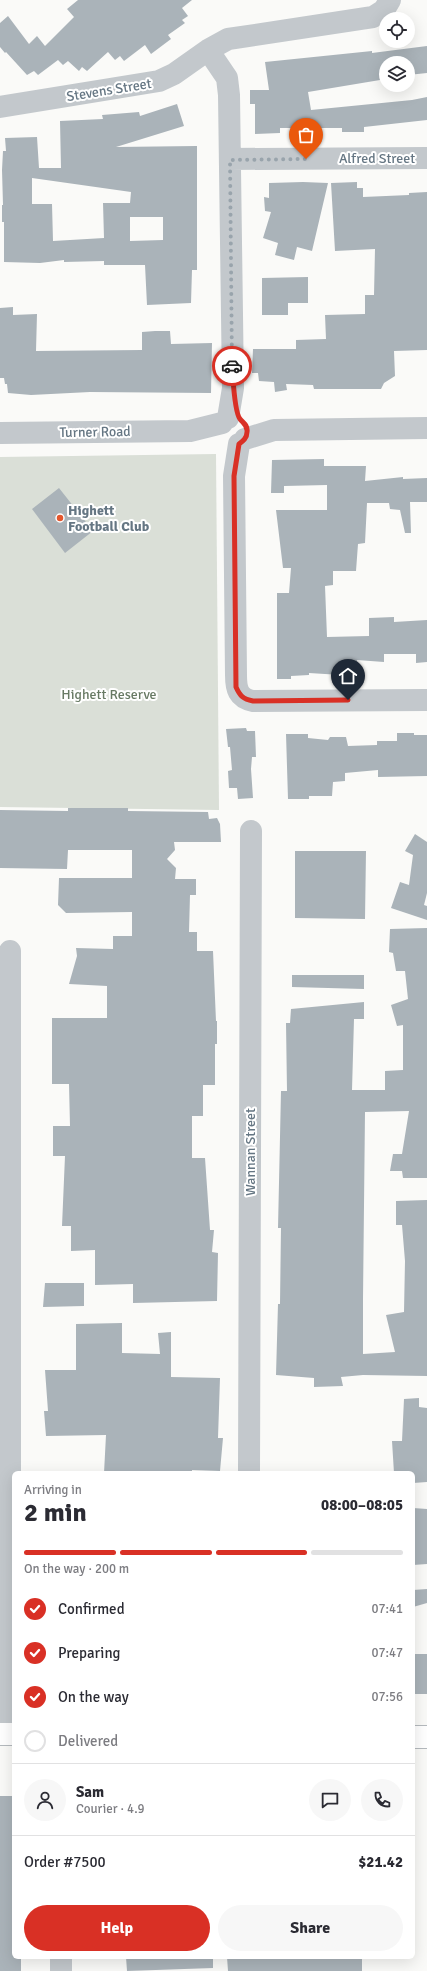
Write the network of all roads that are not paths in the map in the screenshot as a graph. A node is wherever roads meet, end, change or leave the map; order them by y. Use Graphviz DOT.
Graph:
graph roads {
  1 [pos="389,8"];
  2 [pos="208,50"];
  3 [pos="0,107"];
  4 [pos="427,158"];
  5 [pos="230,160"];
  6 [pos="427,428"];
  7 [pos="233,431"];
  8 [pos="0,433"];
  9 [pos="427,700"];
  10 [pos="251,831"];
  11 [pos="10,951"];
  12 [pos="249,1471"];
  13 [pos="8,1734"];
  14 [pos="415,1737"];
  15 [pos="427,1737"];
  16 [pos="61,1959"];
  17 [pos="61,1971"];
  1 -- 2 [label="street, Stevens Street"];
  2 -- 3 [label="street, Stevens Street"];
  2 -- 5 [label="street"];
  4 -- 5 [label="street, Alfred Street"];
  5 -- 7 [label="street"];
  6 -- 7 [label="street, Turner Road"];
  7 -- 8 [label="street, Turner Road"];
  7 -- 9 [label="street"];
  10 -- 12 [label="street, Wannan Street"];
  11 -- 13 [label="street"];
  14 -- 15 [label="main road"];
  16 -- 17 [label="street"];
}
